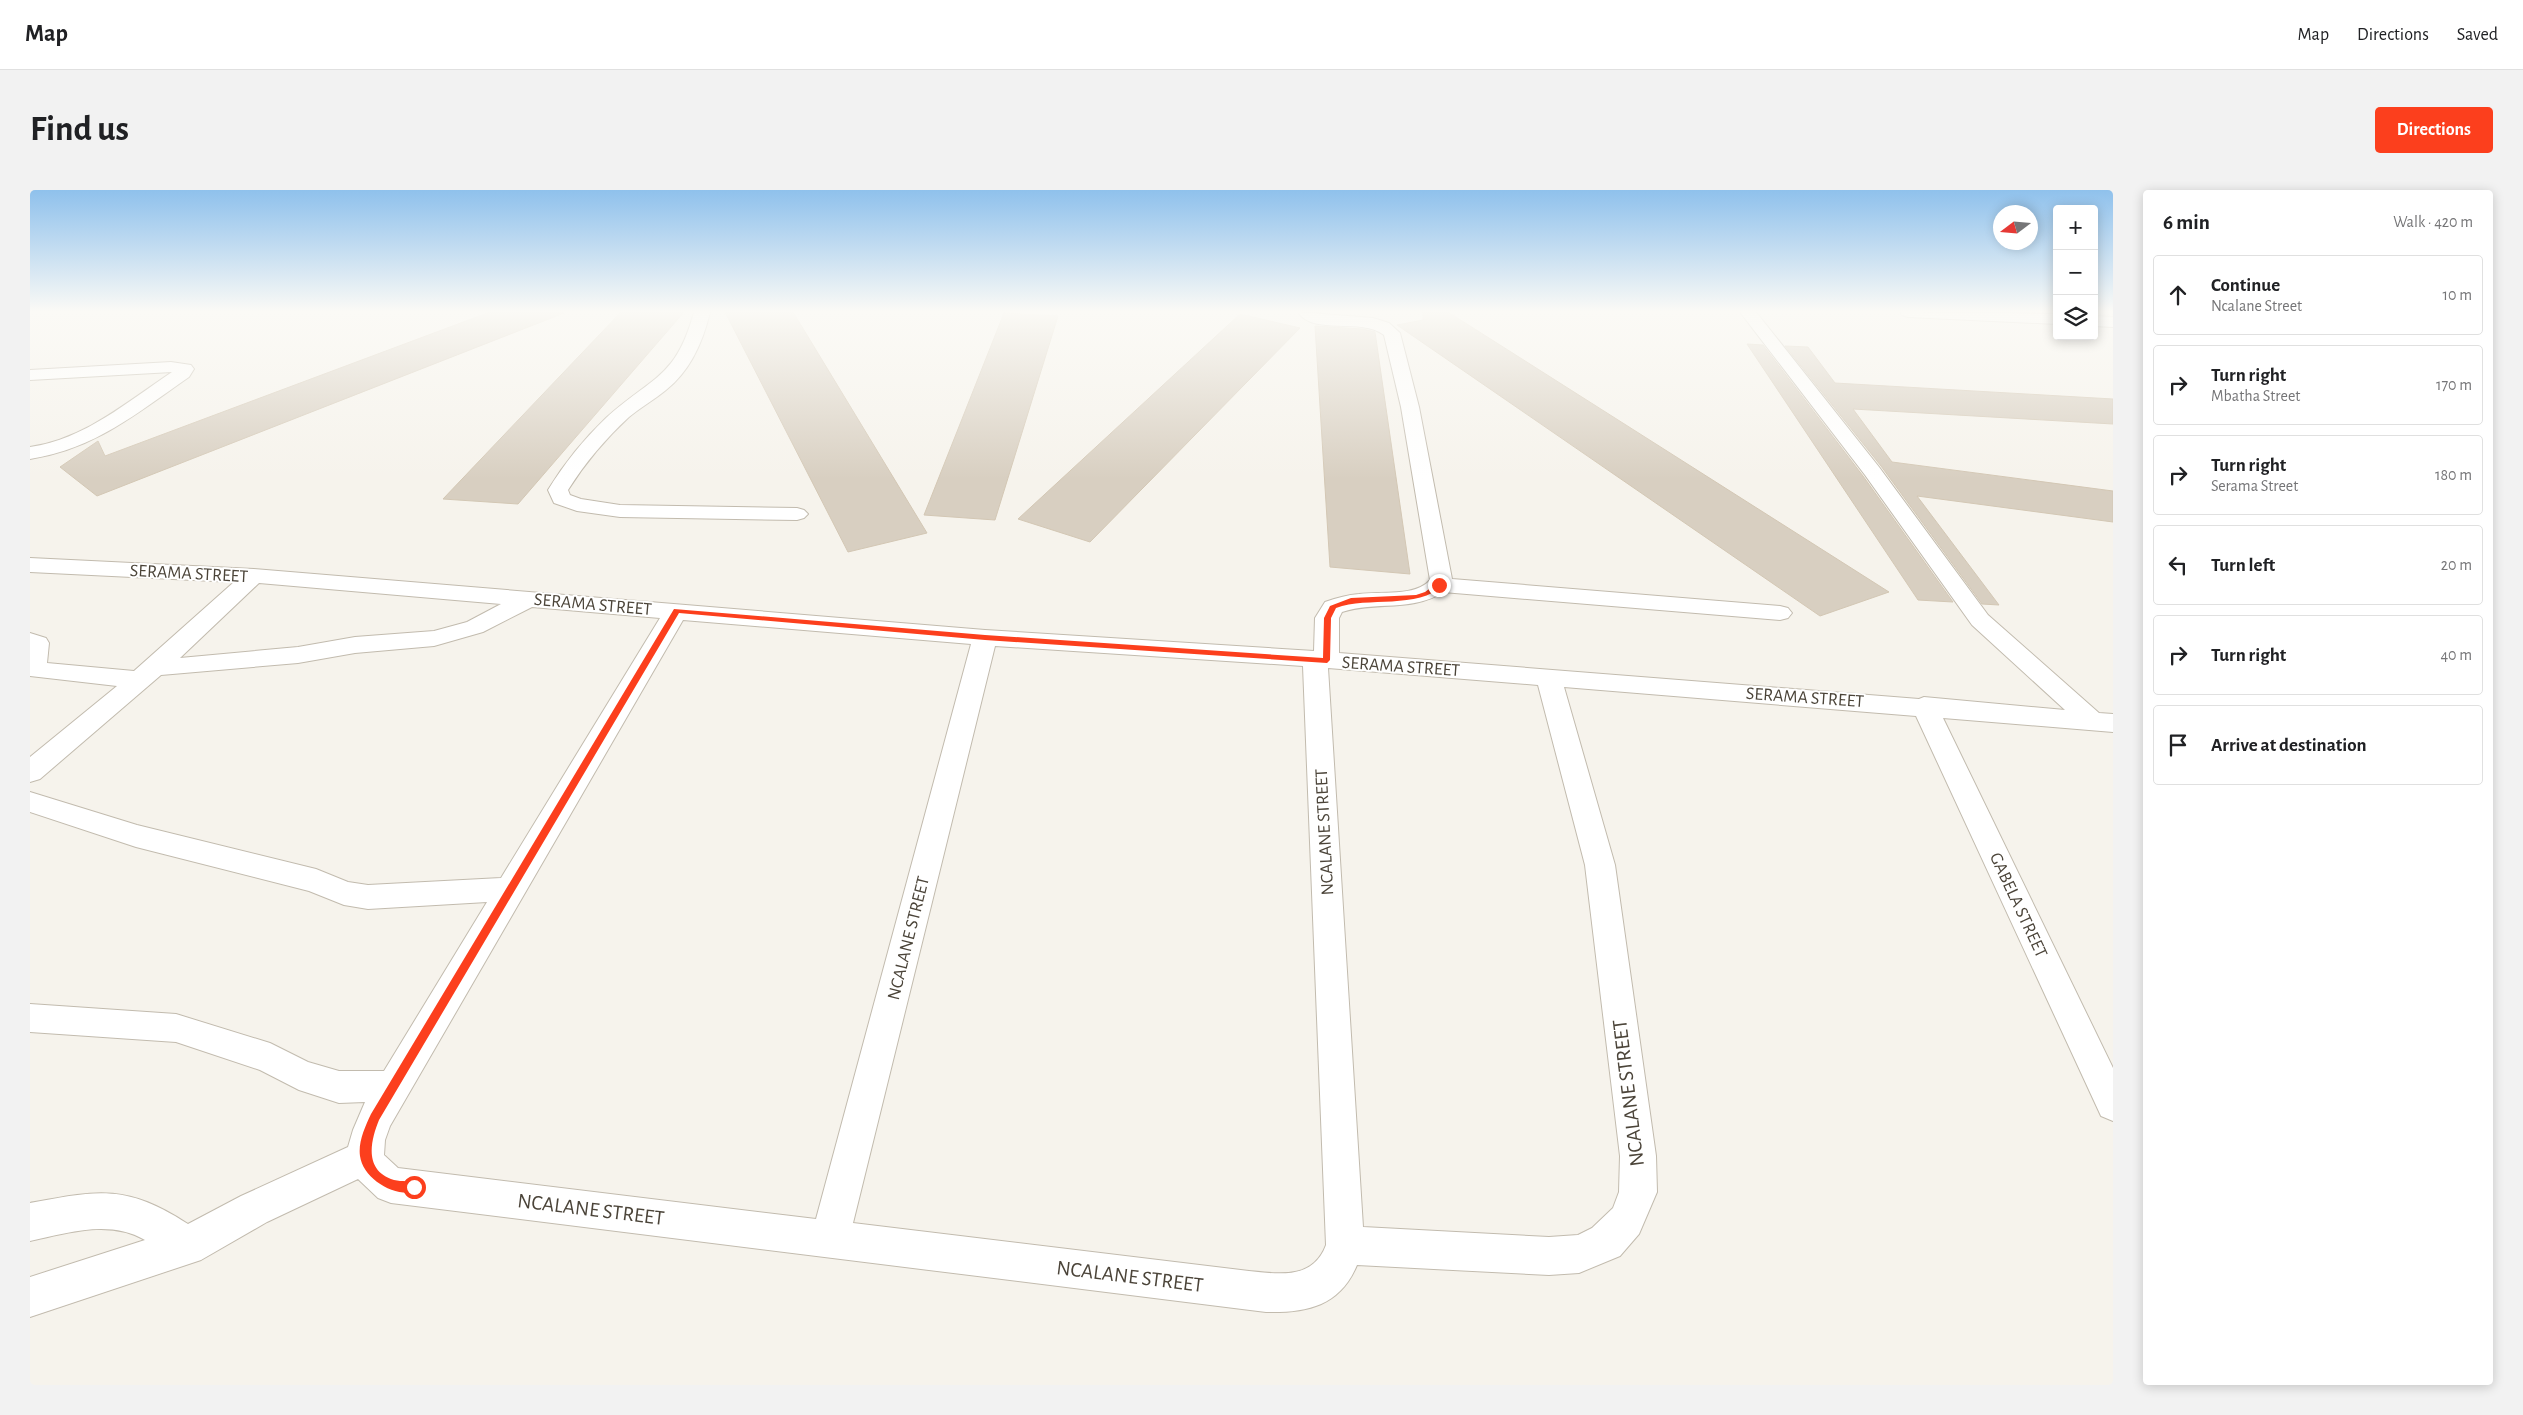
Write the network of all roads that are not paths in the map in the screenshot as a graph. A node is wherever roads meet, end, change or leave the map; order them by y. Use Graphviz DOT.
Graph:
graph roads {
  1 [pos="157,368"];
  2 [pos="176,368"];
  3 [pos="676,368"];
  4 [pos="1400,368"];
  5 [pos="1791,368"];
  6 [pos="30,375"];
  7 [pos="30,453"];
  8 [pos="797,514"];
  9 [pos="34,569"];
  10 [pos="254,576"];
  11 [pos="1439,585"];
  12 [pos="529,599"];
  13 [pos="676,611"];
  14 [pos="1780,613"];
  15 [pos="985,638"];
  16 [pos="30,640"];
  17 [pos="1321,660"];
  18 [pos="147,674"];
  19 [pos="1549,678"];
  20 [pos="1924,706"];
  21 [pos="2102,721"];
  22 [pos="30,772"];
  23 [pos="30,802"];
  24 [pos="510,890"];
  25 [pos="30,1018"];
  26 [pos="393,1086"];
  27 [pos="2113,1105"];
  28 [pos="366,1157"];
  29 [pos="30,1222"];
  30 [pos="830,1238"];
  31 [pos="1345,1245"];
  32 [pos="187,1246"];
  33 [pos="30,1297"];
  1 -- 6 [label="street"];
  2 -- 7 [label="street"];
  3 -- 8 [label="street"];
  4 -- 11 [label="street"];
  5 -- 21 [label="street"];
  9 -- 10 [label="street, SERAMA STREET"];
  10 -- 12 [label="street, SERAMA STREET"];
  10 -- 18 [label="street"];
  11 -- 14 [label="street"];
  11 -- 17 [label="street, NCALANE STREET"];
  12 -- 13 [label="street, SERAMA STREET"];
  12 -- 18 [label="street"];
  13 -- 15 [label="street, SERAMA STREET"];
  13 -- 24 [label="street"];
  15 -- 17 [label="street, SERAMA STREET"];
  15 -- 30 [label="street, NCALANE STREET"];
  16 -- 18 [label="street"];
  17 -- 19 [label="street, SERAMA STREET"];
  17 -- 31 [label="street, NCALANE STREET"];
  18 -- 22 [label="street"];
  19 -- 20 [label="street, SERAMA STREET"];
  19 -- 31 [label="street, NCALANE STREET"];
  20 -- 21 [label="street, SERAMA STREET"];
  20 -- 27 [label="street, GABELA STREET"];
  23 -- 24 [label="street"];
  24 -- 26 [label="street"];
  25 -- 26 [label="street"];
  26 -- 28 [label="street"];
  28 -- 30 [label="street, NCALANE STREET"];
  28 -- 32 [label="street"];
  29 -- 32 [label="street"];
  30 -- 31 [label="street, NCALANE STREET"];
  32 -- 33 [label="street"];
}
